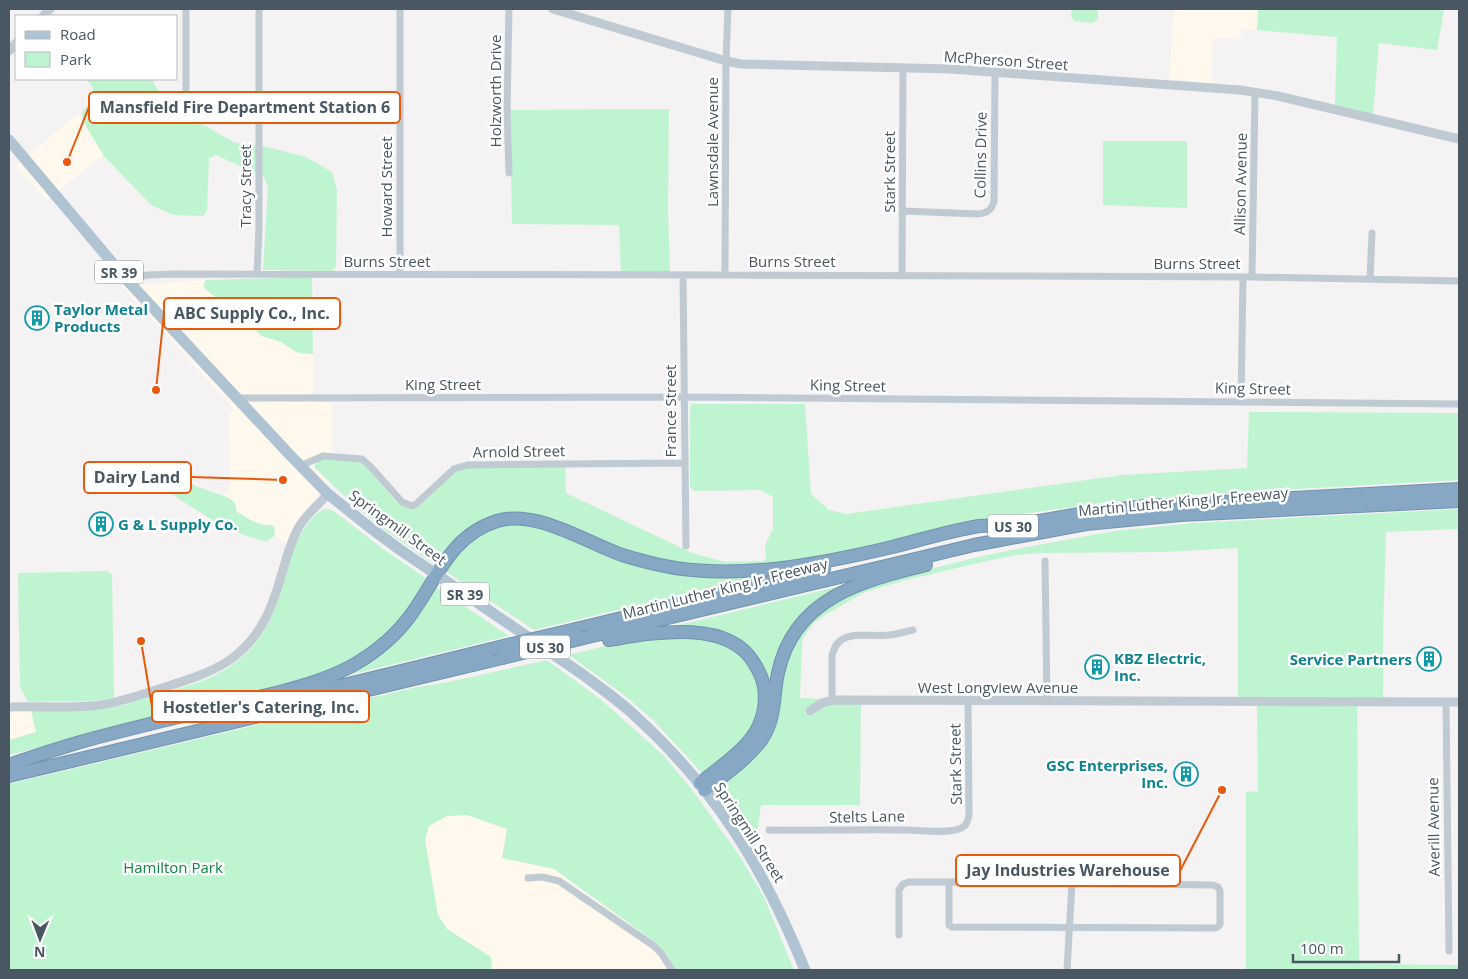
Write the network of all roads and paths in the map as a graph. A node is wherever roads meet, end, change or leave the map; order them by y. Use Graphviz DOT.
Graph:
graph roads {
  1 [pos="186,9"];
  2 [pos="259,9"];
  3 [pos="400,9"];
  4 [pos="509,9"];
  5 [pos="554,9"];
  6 [pos="728,9"];
  7 [pos="726,61"];
  8 [pos="903,68"];
  9 [pos="995,72"];
  10 [pos="186,91"];
  11 [pos="1255,92"];
  12 [pos="1459,139"];
  13 [pos="9,140"];
  14 [pos="508,172"];
  15 [pos="903,211"];
  16 [pos="1372,233"];
  17 [pos="257,274"];
  18 [pos="400,274"];
  19 [pos="725,274"];
  20 [pos="683,275"];
  21 [pos="902,276"];
  22 [pos="1243,277"];
  23 [pos="1252,277"];
  24 [pos="126,279"];
  25 [pos="1370,279"];
  26 [pos="1459,281"];
  27 [pos="684,397"];
  28 [pos="236,398"];
  29 [pos="1241,402"];
  30 [pos="1459,404"];
  31 [pos="685,463"];
  32 [pos="300,466"];
  33 [pos="1459,489"];
  34 [pos="328,494"];
  35 [pos="1459,500"];
  36 [pos="1151,517"];
  37 [pos="1012,526"];
  38 [pos="686,546"];
  39 [pos="1045,560"];
  40 [pos="436,574"];
  41 [pos="913,630"];
  42 [pos="591,640"];
  43 [pos="832,700"];
  44 [pos="968,700"];
  45 [pos="1047,701"];
  46 [pos="1446,702"];
  47 [pos="1459,702"];
  48 [pos="9,707"];
  49 [pos="810,711"];
  50 [pos="9,765"];
  51 [pos="9,776"];
  52 [pos="703,786"];
  53 [pos="964,827"];
  54 [pos="769,830"];
  55 [pos="528,878"];
  56 [pos="948,882"];
  57 [pos="1072,884"];
  58 [pos="1069,927"];
  59 [pos="899,935"];
  60 [pos="1450,951"];
  61 [pos="672,970"];
  62 [pos="805,970"];
  63 [pos="1067,970"];
  1 -- 10 [label="street"];
  2 -- 17 [label="street, Tracy Street"];
  3 -- 18 [label="street, Howard Street"];
  4 -- 14 [label="street, Holzworth Drive"];
  5 -- 7 [label="street, McPherson Street"];
  6 -- 7 [label="street, Lawnsdale Avenue"];
  7 -- 8 [label="street, McPherson Street"];
  7 -- 19 [label="street, Lawnsdale Avenue"];
  8 -- 9 [label="street, McPherson Street"];
  8 -- 15 [label="street, Stark Street"];
  9 -- 11 [label="street, McPherson Street"];
  9 -- 15 [label="street, Collins Drive"];
  11 -- 12 [label="street, McPherson Street"];
  11 -- 23 [label="street, Allison Avenue"];
  13 -- 24 [label="main road, Springmill Street / SR 39"];
  15 -- 21 [label="street, Stark Street"];
  16 -- 25 [label="street"];
  17 -- 18 [label="street, Burns Street"];
  17 -- 24 [label="street, Burns Street"];
  18 -- 20 [label="street, Burns Street"];
  19 -- 20 [label="street, Burns Street"];
  19 -- 21 [label="street, Burns Street"];
  20 -- 27 [label="street, France Street"];
  21 -- 22 [label="street, Burns Street"];
  22 -- 23 [label="street, Burns Street"];
  22 -- 29 [label="street"];
  23 -- 25 [label="street, Burns Street"];
  24 -- 28 [label="main road, Springmill Street / SR 39"];
  25 -- 26 [label="street, Burns Street"];
  27 -- 28 [label="street, King Street"];
  27 -- 29 [label="street, King Street"];
  27 -- 31 [label="street, France Street"];
  28 -- 32 [label="main road, Springmill Street / SR 39"];
  29 -- 30 [label="street, King Street"];
  31 -- 32 [label="street, Arnold Street"];
  31 -- 38 [label="street, France Street"];
  32 -- 34 [label="main road, Springmill Street / SR 39"];
  33 -- 37 [label="highway, Martin Luther King Jr. Freeway / US 30"];
  34 -- 40 [label="main road, Springmill Street / SR 39"];
  34 -- 48 [label="street"];
  35 -- 36 [label="highway, Martin Luther King Jr. Freeway / US 30"];
  36 -- 42 [label="highway, Martin Luther King Jr. Freeway / US 30"];
  36 -- 52 [label="highway"];
  37 -- 40 [label="highway"];
  37 -- 50 [label="highway, Martin Luther King Jr. Freeway / US 30, bridge"];
  39 -- 45 [label="street"];
  40 -- 50 [label="highway"];
  40 -- 52 [label="main road, Springmill Street / SR 39"];
  41 -- 43 [label="street"];
  42 -- 51 [label="highway, Martin Luther King Jr. Freeway / US 30, bridge"];
  42 -- 52 [label="highway"];
  43 -- 44 [label="street, West Longview Avenue"];
  43 -- 49 [label="street, West Longview Avenue"];
  44 -- 45 [label="street, West Longview Avenue"];
  44 -- 53 [label="street, Stark Street"];
  45 -- 46 [label="street, West Longview Avenue"];
  46 -- 47 [label="street, West Longview Avenue"];
  46 -- 60 [label="street, Averill Avenue"];
  52 -- 62 [label="main road, Springmill Street / SR 39"];
  53 -- 54 [label="street, Stelts Lane"];
  55 -- 61 [label="street"];
  56 -- 57 [label="street"];
  56 -- 58 [label="street"];
  56 -- 59 [label="street"];
  57 -- 58 [label="street"];
  57 -- 58 [label="street"];
  58 -- 63 [label="street"];
}
